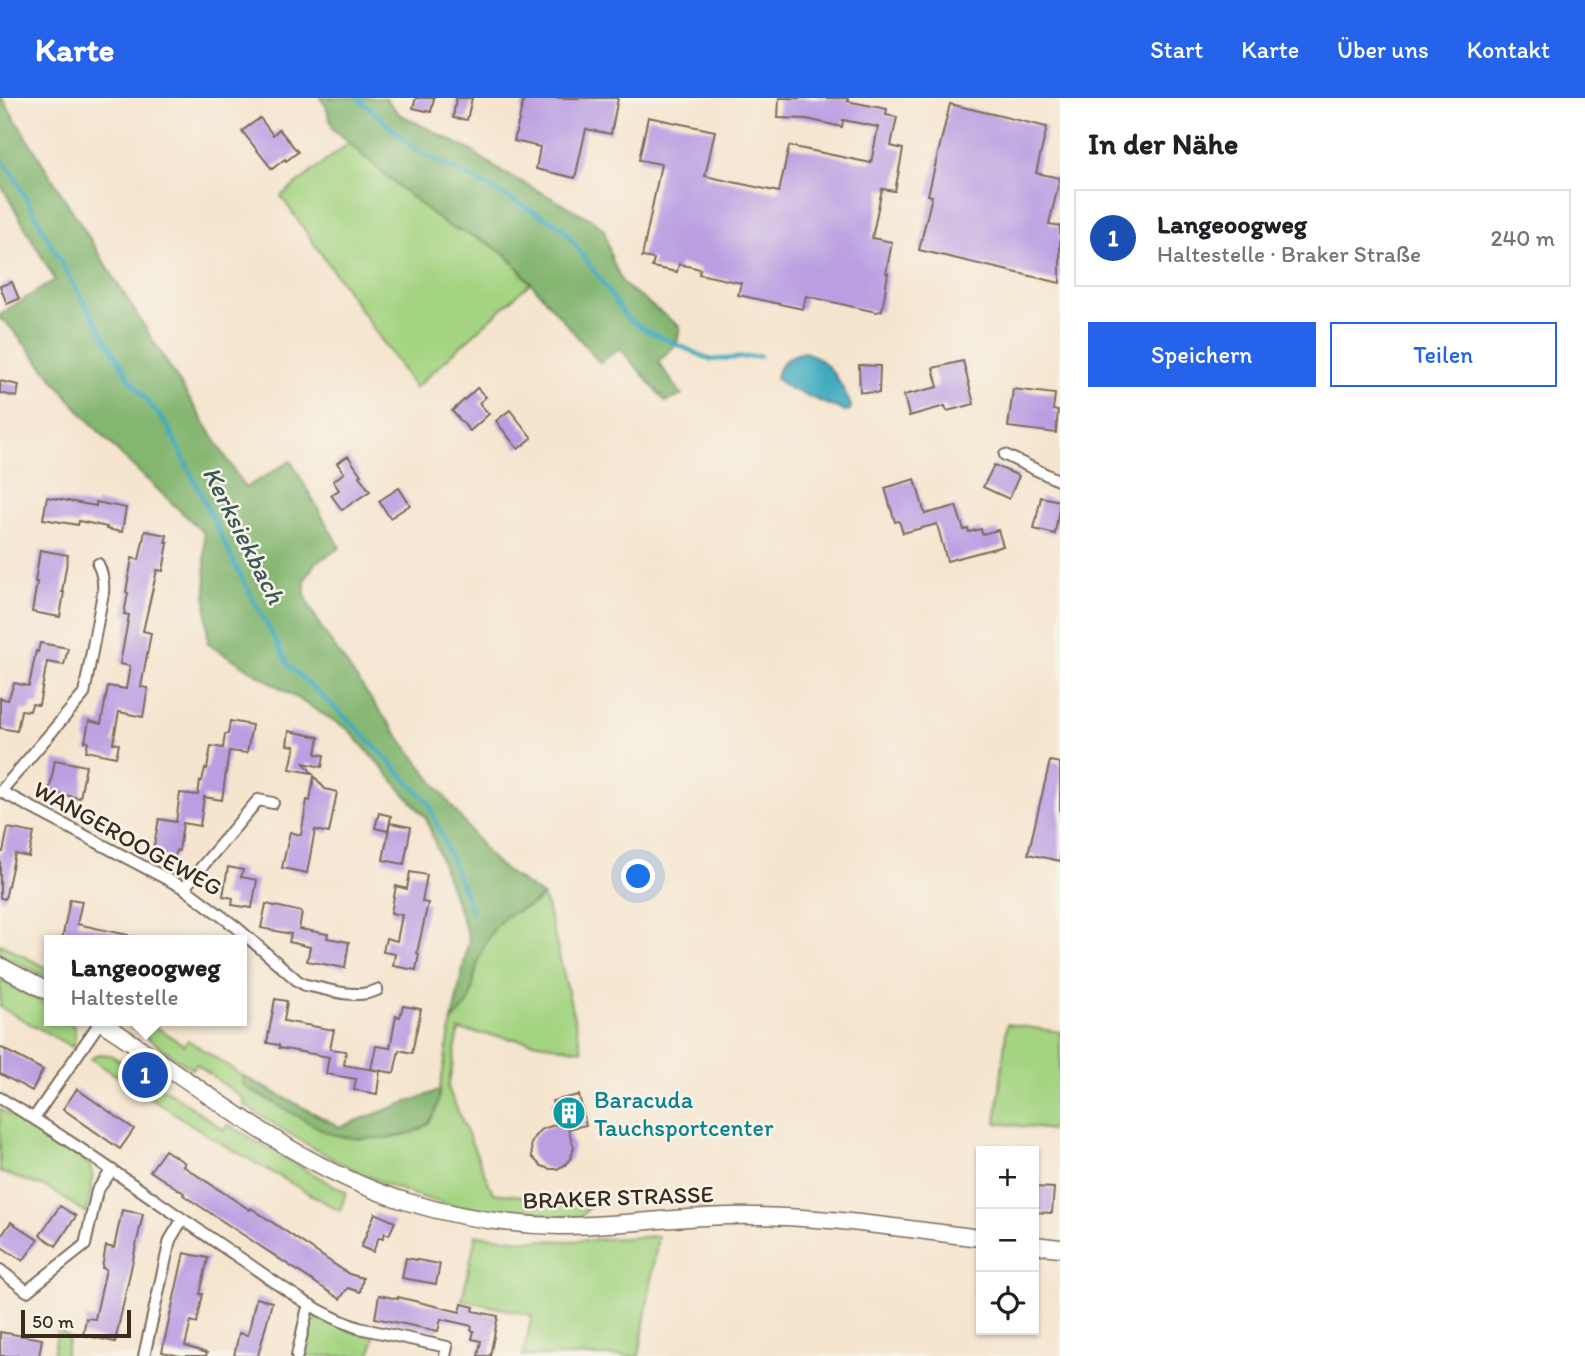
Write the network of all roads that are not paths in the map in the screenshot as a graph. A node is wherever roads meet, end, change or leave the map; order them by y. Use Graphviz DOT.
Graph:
graph roads {
  1 [pos="1005,455"];
  2 [pos="1060,481"];
  3 [pos="98,564"];
  4 [pos="0,791"];
  5 [pos="273,803"];
  6 [pos="184,888"];
  7 [pos="245,935"];
  8 [pos="247,937"];
  9 [pos="0,966"];
  10 [pos="44,989"];
  11 [pos="377,990"];
  12 [pos="96,1026"];
  13 [pos="106,1026"];
  14 [pos="0,1098"];
  15 [pos="34,1118"];
  16 [pos="112,1170"];
  17 [pos="182,1220"];
  18 [pos="976,1237"];
  19 [pos="1039,1246"];
  20 [pos="1060,1248"];
  21 [pos="0,1270"];
  22 [pos="310,1305"];
  23 [pos="144,1356"];
  24 [pos="297,1356"];
  25 [pos="445,1356"];
  1 -- 2 [label="street"];
  3 -- 4 [label="street"];
  4 -- 6 [label="street, WANGEROOGEWEG"];
  5 -- 6 [label="street"];
  6 -- 7 [label="street, WANGEROOGEWEG"];
  8 -- 11 [label="street, WANGEROOGEWEG"];
  9 -- 10 [label="main road"];
  12 -- 15 [label="street"];
  13 -- 18 [label="main road, BRAKER STRASSE"];
  14 -- 15 [label="street"];
  15 -- 16 [label="street"];
  16 -- 17 [label="street"];
  16 -- 21 [label="street"];
  17 -- 22 [label="street"];
  17 -- 23 [label="street"];
  19 -- 20 [label="main road"];
  22 -- 24 [label="street"];
  22 -- 25 [label="street"];
}
